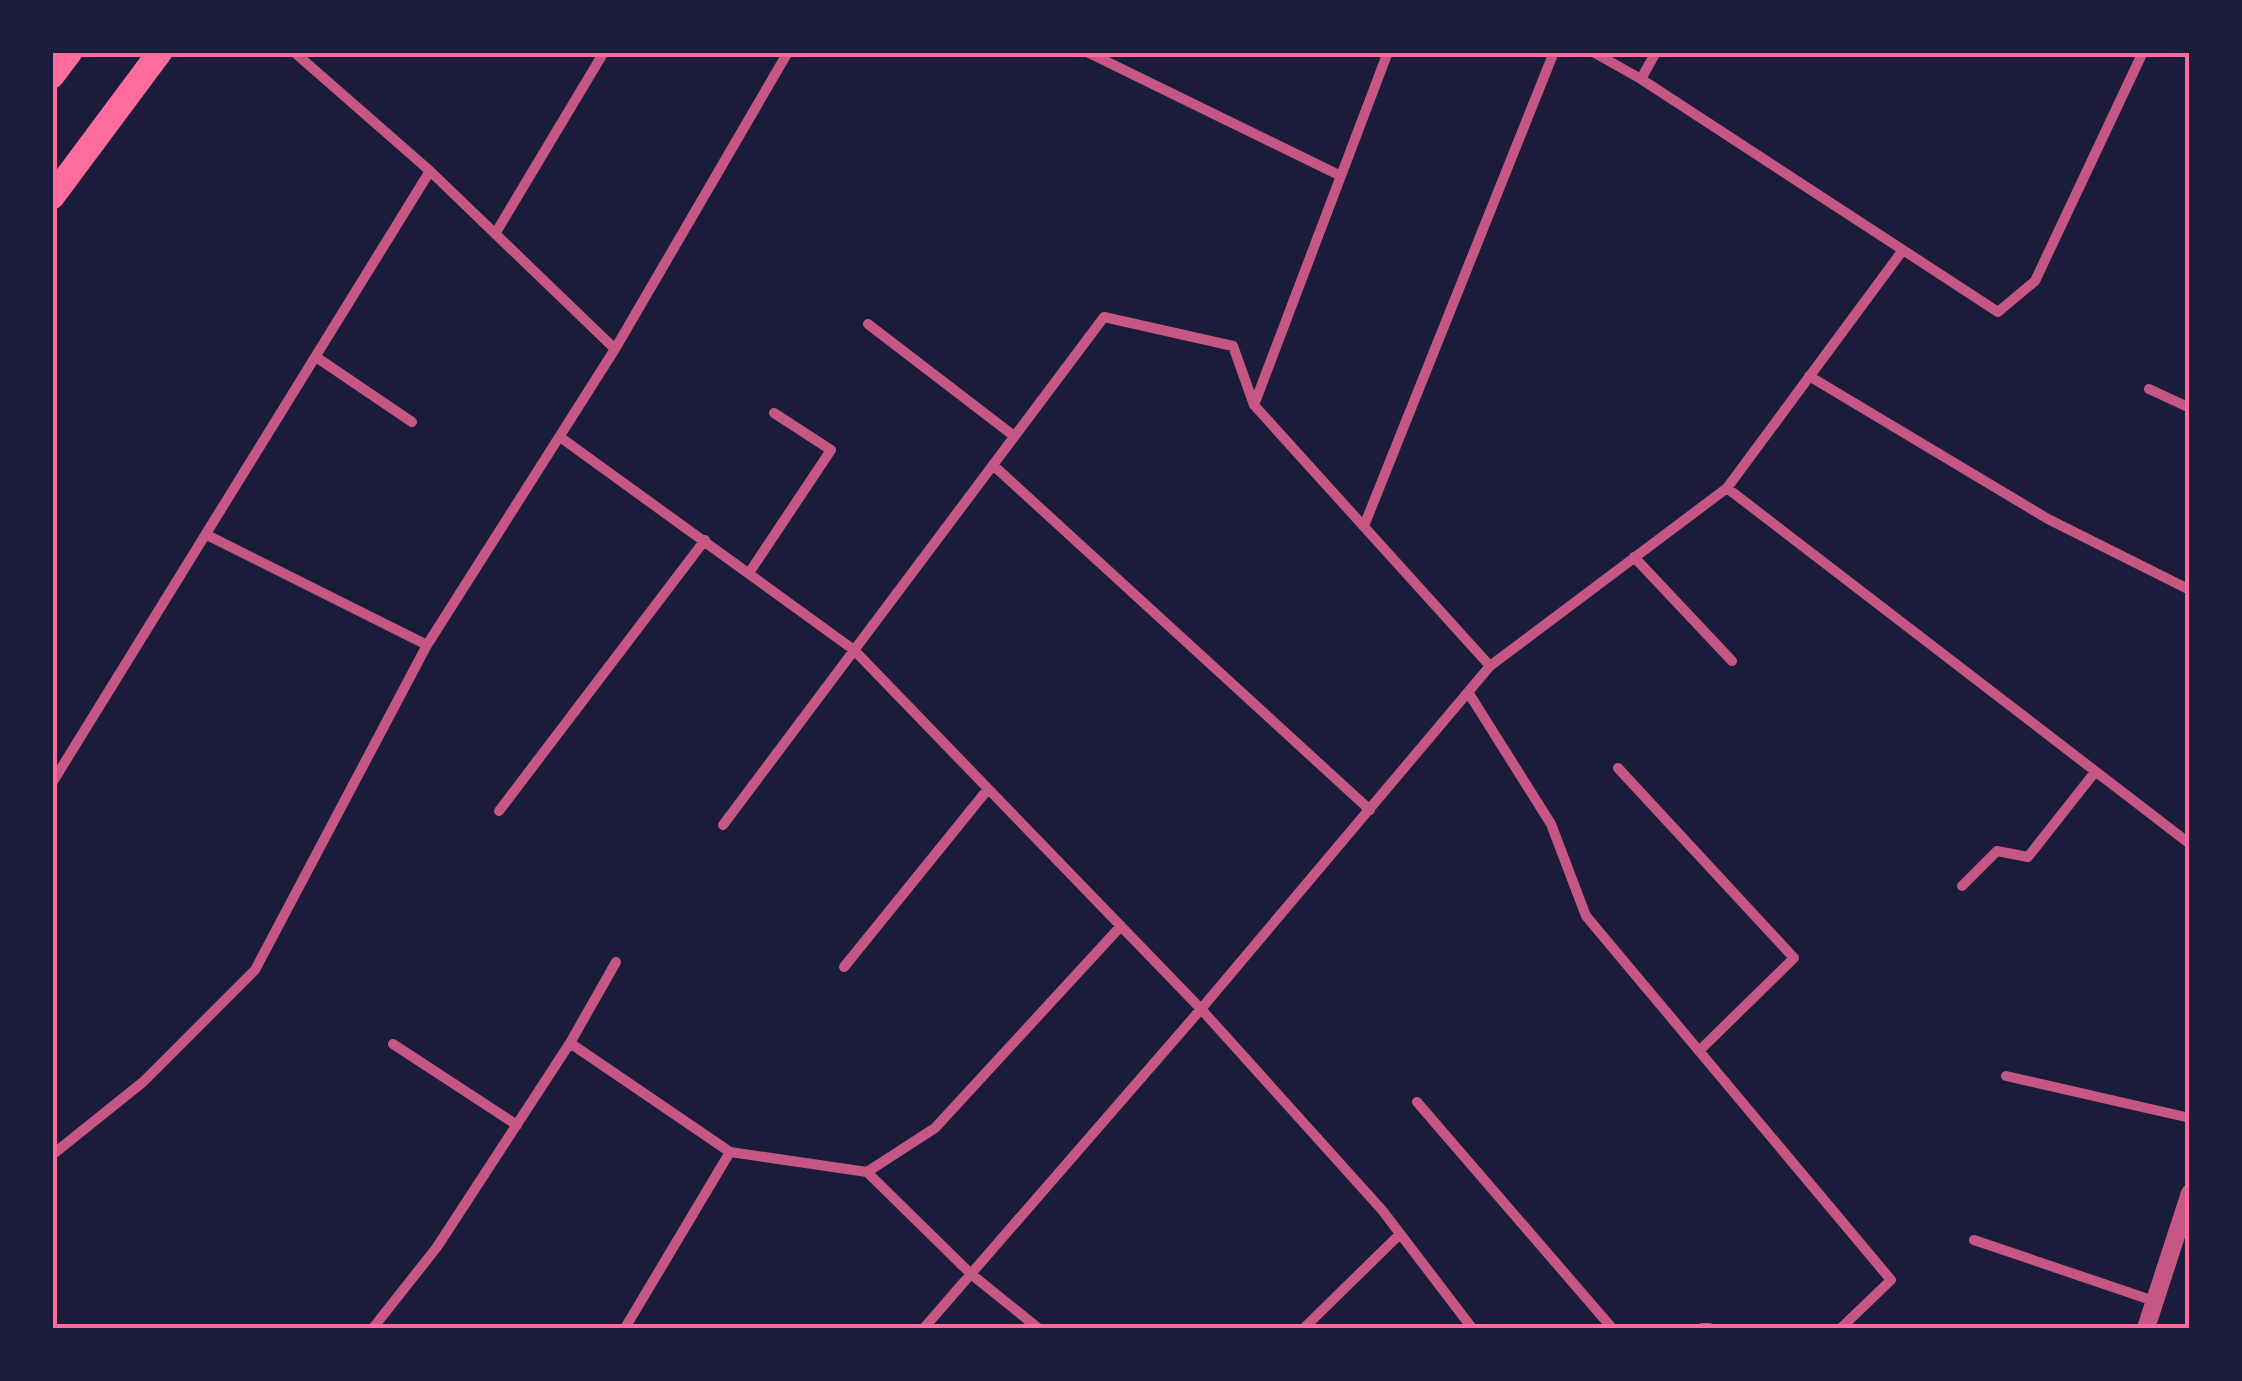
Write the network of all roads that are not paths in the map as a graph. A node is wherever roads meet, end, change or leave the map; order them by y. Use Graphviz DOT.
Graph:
graph roads {
  1 [pos="70,52"];
  2 [pos="160,52"];
  3 [pos="294,52"];
  4 [pos="604,52"];
  5 [pos="788,52"];
  6 [pos="1087,52"];
  7 [pos="1388,52"];
  8 [pos="1554,52"];
  9 [pos="1593,52"];
  10 [pos="1656,52"];
  11 [pos="2143,52"];
  12 [pos="52,76"];
  13 [pos="1641,78"];
  14 [pos="430,172"];
  15 [pos="1341,176"];
  16 [pos="52,198"];
  17 [pos="495,234"];
  18 [pos="1903,250"];
  19 [pos="868,324"];
  20 [pos="615,349"];
  21 [pos="316,357"];
  22 [pos="1809,376"];
  23 [pos="2149,389"];
  24 [pos="1254,404"];
  25 [pos="2190,408"];
  26 [pos="774,413"];
  27 [pos="412,422"];
  28 [pos="1014,436"];
  29 [pos="560,437"];
  30 [pos="993,465"];
  31 [pos="1726,488"];
  32 [pos="1364,526"];
  33 [pos="206,534"];
  34 [pos="704,540"];
  35 [pos="1634,558"];
  36 [pos="749,573"];
  37 [pos="2190,590"];
  38 [pos="427,645"];
  39 [pos="854,650"];
  40 [pos="1732,661"];
  41 [pos="1490,666"];
  42 [pos="1468,692"];
  43 [pos="1618,768"];
  44 [pos="2095,772"];
  45 [pos="52,782"];
  46 [pos="988,789"];
  47 [pos="1370,810"];
  48 [pos="499,811"];
  49 [pos="723,824"];
  50 [pos="2190,844"];
  51 [pos="1962,886"];
  52 [pos="1121,926"];
  53 [pos="616,962"];
  54 [pos="844,968"];
  55 [pos="1201,1010"];
  56 [pos="570,1043"];
  57 [pos="392,1044"];
  58 [pos="1699,1052"];
  59 [pos="2006,1076"];
  60 [pos="1417,1102"];
  61 [pos="2190,1118"];
  62 [pos="517,1125"];
  63 [pos="730,1152"];
  64 [pos="52,1155"];
  65 [pos="867,1172"];
  66 [pos="2190,1193"];
  67 [pos="1400,1234"];
  68 [pos="1974,1240"];
  69 [pos="971,1274"];
  70 [pos="2154,1302"];
  71 [pos="373,1328"];
  72 [pos="624,1328"];
  73 [pos="924,1328"];
  74 [pos="1038,1328"];
  75 [pos="1304,1328"];
  76 [pos="1472,1328"];
  77 [pos="1612,1328"];
  78 [pos="1841,1328"];
  79 [pos="2146,1328"];
  1 -- 12 [label="main road"];
  2 -- 16 [label="main road"];
  3 -- 14 [label="street"];
  4 -- 17 [label="street"];
  5 -- 20 [label="street"];
  6 -- 15 [label="street"];
  7 -- 15 [label="street"];
  8 -- 32 [label="street"];
  9 -- 13 [label="street"];
  10 -- 13 [label="street"];
  11 -- 18 [label="street"];
  13 -- 18 [label="street"];
  14 -- 17 [label="street"];
  14 -- 21 [label="street"];
  15 -- 24 [label="street"];
  17 -- 20 [label="street"];
  18 -- 22 [label="street"];
  19 -- 28 [label="street"];
  20 -- 29 [label="street"];
  21 -- 27 [label="street"];
  21 -- 33 [label="street"];
  22 -- 31 [label="street"];
  22 -- 37 [label="street"];
  23 -- 25 [label="street"];
  24 -- 28 [label="street"];
  24 -- 32 [label="street"];
  26 -- 36 [label="street"];
  28 -- 30 [label="street"];
  29 -- 34 [label="street"];
  29 -- 38 [label="street"];
  30 -- 39 [label="street"];
  30 -- 47 [label="street"];
  31 -- 35 [label="street"];
  31 -- 44 [label="street"];
  32 -- 41 [label="street"];
  33 -- 38 [label="street"];
  33 -- 45 [label="street"];
  34 -- 36 [label="street"];
  34 -- 48 [label="street"];
  35 -- 40 [label="street"];
  35 -- 41 [label="street"];
  36 -- 39 [label="street"];
  38 -- 64 [label="street"];
  39 -- 46 [label="street"];
  39 -- 49 [label="street"];
  41 -- 42 [label="street"];
  42 -- 47 [label="street"];
  42 -- 58 [label="street"];
  43 -- 58 [label="street"];
  44 -- 50 [label="street"];
  44 -- 51 [label="street"];
  46 -- 52 [label="street"];
  46 -- 54 [label="street"];
  47 -- 55 [label="street"];
  52 -- 55 [label="street"];
  52 -- 65 [label="street"];
  53 -- 56 [label="street"];
  55 -- 67 [label="street"];
  55 -- 69 [label="street"];
  56 -- 62 [label="street"];
  56 -- 63 [label="street"];
  57 -- 62 [label="street"];
  58 -- 78 [label="street"];
  59 -- 61 [label="street"];
  60 -- 77 [label="street"];
  62 -- 71 [label="street"];
  63 -- 65 [label="street"];
  63 -- 72 [label="street"];
  65 -- 69 [label="street"];
  66 -- 70 [label="street"];
  67 -- 75 [label="street"];
  67 -- 76 [label="street"];
  68 -- 70 [label="street"];
  69 -- 73 [label="street"];
  69 -- 74 [label="street"];
  70 -- 79 [label="street"];
}
